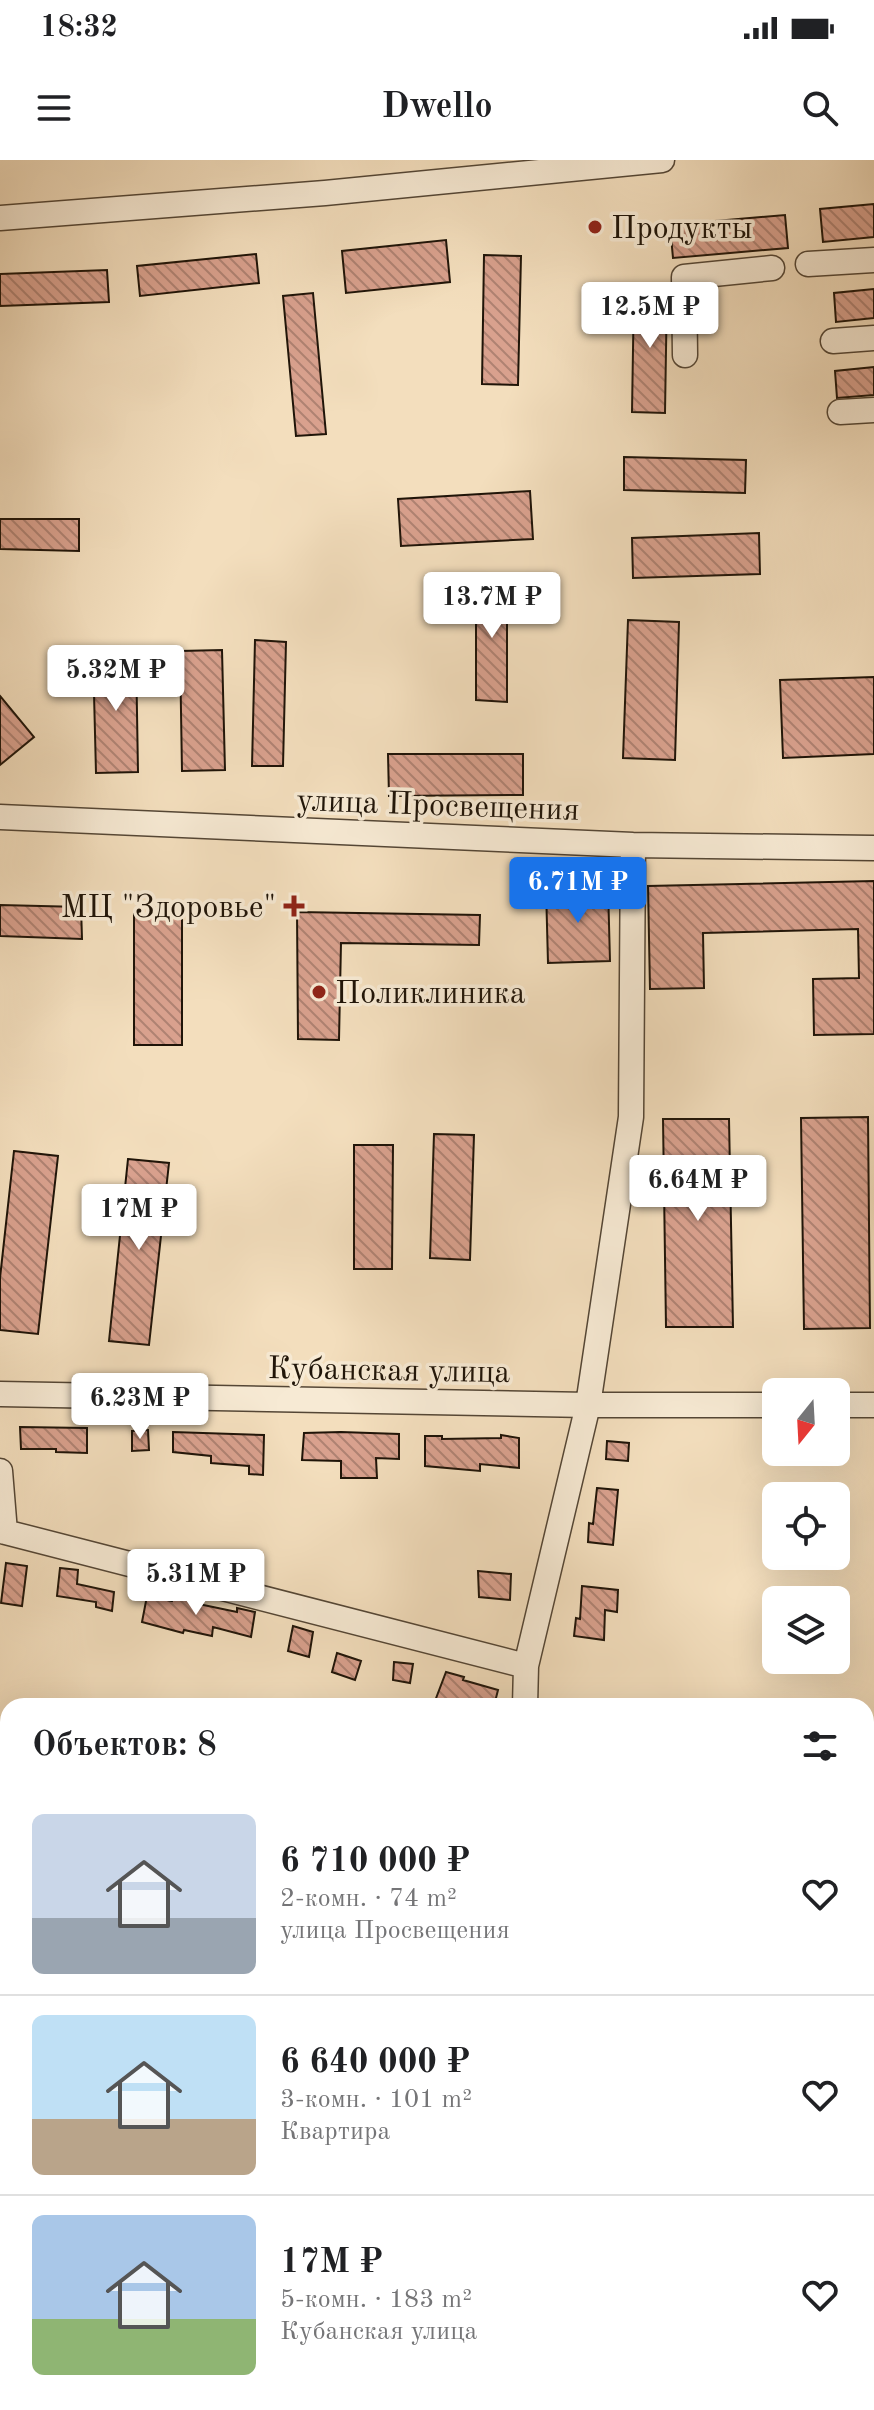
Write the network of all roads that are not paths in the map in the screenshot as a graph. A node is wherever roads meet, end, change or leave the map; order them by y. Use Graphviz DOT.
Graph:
graph roads {
  1 [pos="662,160"];
  2 [pos="0,218"];
  3 [pos="874,260"];
  4 [pos="808,264"];
  5 [pos="772,268"];
  6 [pos="874,338"];
  7 [pos="833,341"];
  8 [pos="685,355"];
  9 [pos="874,410"];
  10 [pos="840,412"];
  11 [pos="0,817"];
  12 [pos="633,845"];
  13 [pos="874,848"];
  14 [pos="0,1394"];
  15 [pos="588,1405"];
  16 [pos="762,1405"];
  17 [pos="850,1405"];
  18 [pos="874,1405"];
  19 [pos="0,1471"];
  20 [pos="526,1666"];
  21 [pos="525,1698"];
  1 -- 2 [label="street"];
  3 -- 4 [label="street"];
  5 -- 8 [label="street"];
  6 -- 7 [label="street"];
  9 -- 10 [label="street"];
  11 -- 12 [label="street, улица Просвещения"];
  12 -- 13 [label="street, улица Просвещения"];
  12 -- 15 [label="street"];
  14 -- 15 [label="street, Кубанская улица"];
  15 -- 16 [label="street, Кубанская улица"];
  15 -- 20 [label="street"];
  17 -- 18 [label="street"];
  19 -- 20 [label="street"];
  20 -- 21 [label="street"];
}
